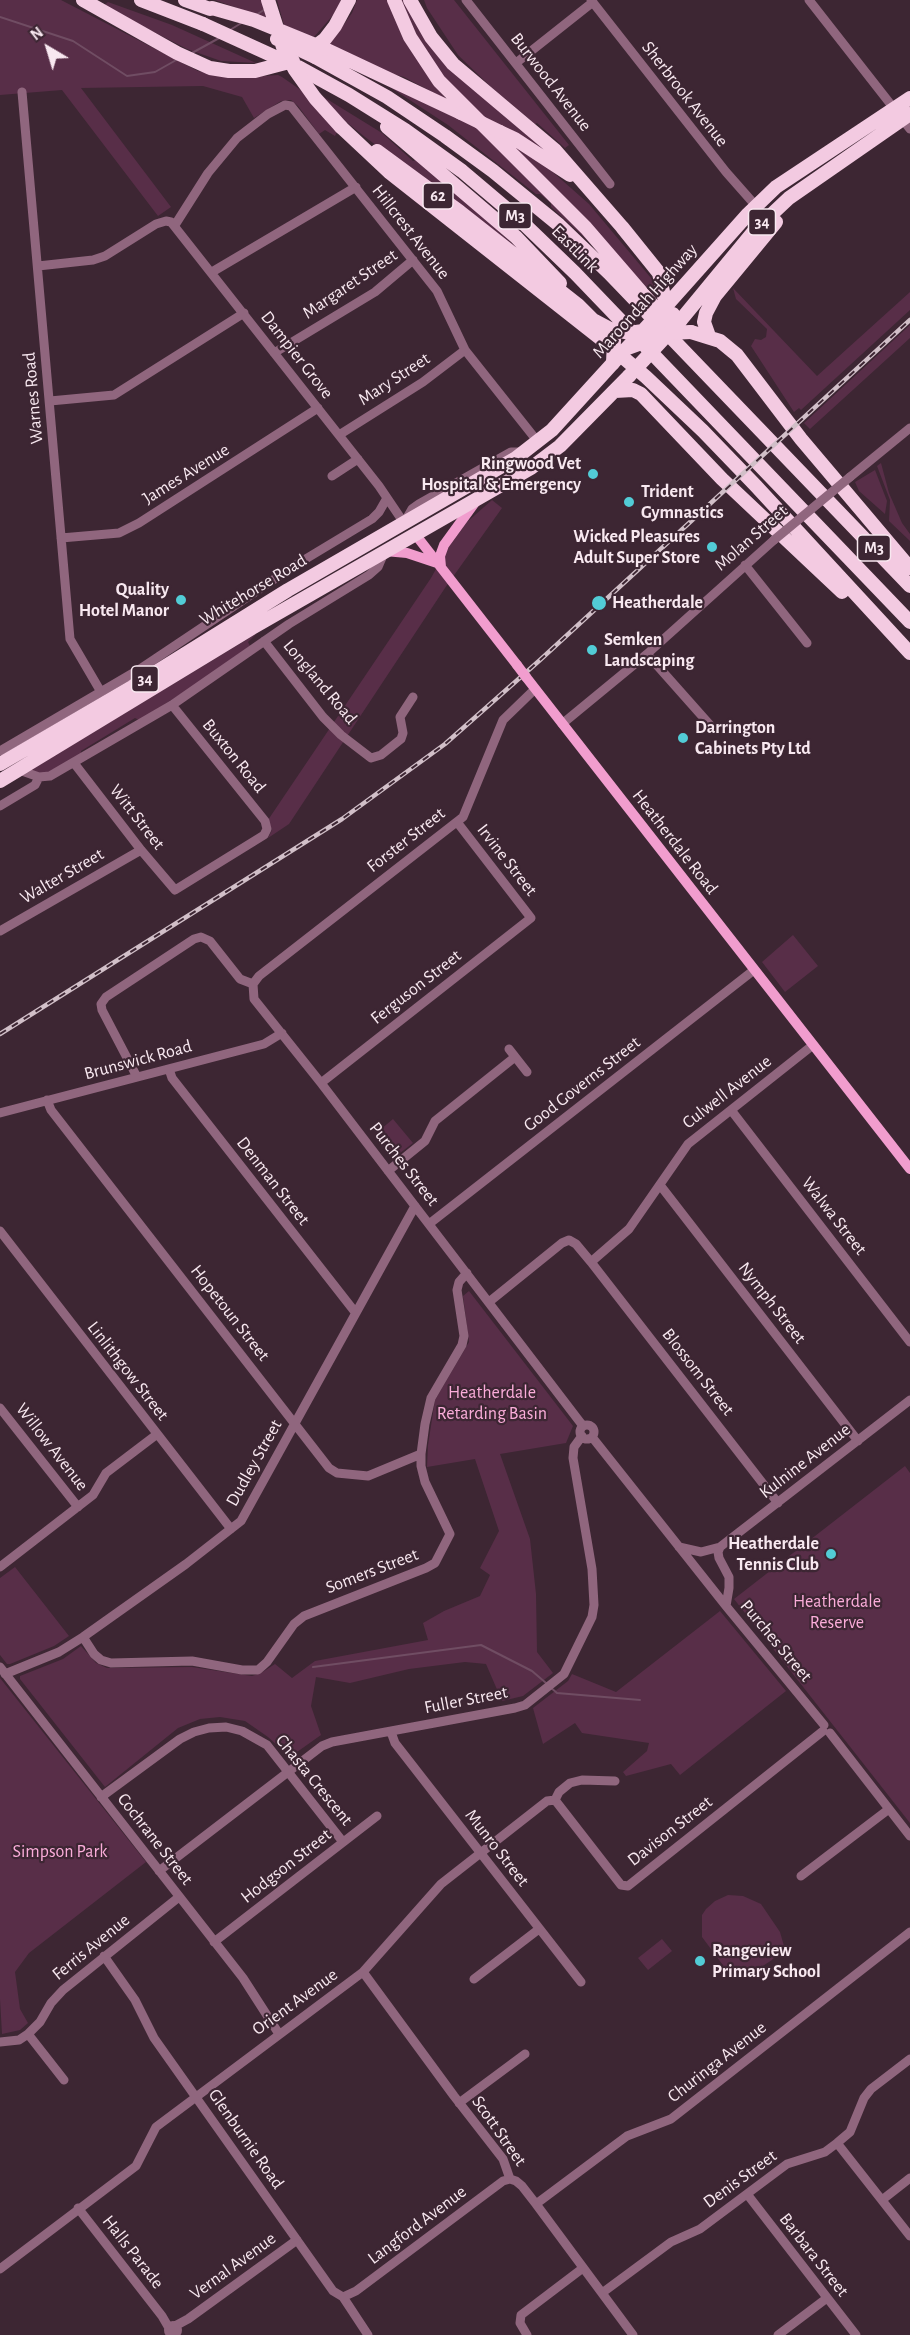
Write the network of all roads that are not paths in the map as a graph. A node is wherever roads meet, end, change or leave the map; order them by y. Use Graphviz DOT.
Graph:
graph roads {
  1 [pos="83,0"];
  2 [pos="141,0"];
  3 [pos="187,0"];
  4 [pos="268,0"];
  5 [pos="350,0"];
  6 [pos="394,0"];
  7 [pos="410,0"];
  8 [pos="466,0"];
  9 [pos="809,0"];
  10 [pos="592,1"];
  11 [pos="320,53"];
  12 [pos="516,63"];
  13 [pos="22,92"];
  14 [pos="349,95"];
  15 [pos="910,98"];
  16 [pos="905,116"];
  17 [pos="341,127"];
  18 [pos="853,153"];
  19 [pos="582,183"];
  20 [pos="610,184"];
  21 [pos="356,188"];
  22 [pos="756,206"];
  23 [pos="175,225"];
  24 [pos="413,260"];
  25 [pos="38,266"];
  26 [pos="212,272"];
  27 [pos="659,273"];
  28 [pos="693,275"];
  29 [pos="578,305"];
  30 [pos="244,313"];
  31 [pos="670,324"];
  32 [pos="610,329"];
  33 [pos="643,331"];
  34 [pos="710,336"];
  35 [pos="626,349"];
  36 [pos="465,350"];
  37 [pos="274,353"];
  38 [pos="613,363"];
  39 [pos="615,391"];
  40 [pos="50,401"];
  41 [pos="318,408"];
  42 [pos="910,428"];
  43 [pos="339,435"];
  44 [pos="538,442"];
  45 [pos="358,459"];
  46 [pos="332,476"];
  47 [pos="387,498"];
  48 [pos="478,498"];
  49 [pos="837,511"];
  50 [pos="404,523"];
  51 [pos="415,534"];
  52 [pos="61,538"];
  53 [pos="361,548"];
  54 [pos="385,551"];
  55 [pos="371,565"];
  56 [pos="745,565"];
  57 [pos="439,566"];
  58 [pos="910,568"];
  59 [pos="910,586"];
  60 [pos="910,622"];
  61 [pos="264,641"];
  62 [pos="807,643"];
  63 [pos="647,654"];
  64 [pos="910,654"];
  65 [pos="535,689"];
  66 [pos="101,692"];
  67 [pos="413,697"];
  68 [pos="172,705"];
  69 [pos="562,724"];
  70 [pos="710,725"];
  71 [pos="0,751"];
  72 [pos="74,763"];
  73 [pos="0,764"];
  74 [pos="19,770"];
  75 [pos="39,777"];
  76 [pos="0,781"];
  77 [pos="0,806"];
  78 [pos="457,822"];
  79 [pos="141,850"];
  80 [pos="175,890"];
  81 [pos="531,918"];
  82 [pos="0,931"];
  83 [pos="754,970"];
  84 [pos="253,984"];
  85 [pos="282,1034"];
  86 [pos="813,1046"];
  87 [pos="169,1069"];
  88 [pos="527,1072"];
  89 [pos="136,1077"];
  90 [pos="321,1083"];
  91 [pos="47,1100"];
  92 [pos="731,1110"];
  93 [pos="0,1113"];
  94 [pos="910,1169"];
  95 [pos="388,1171"];
  96 [pos="660,1185"];
  97 [pos="416,1206"];
  98 [pos="429,1224"];
  99 [pos="0,1231"];
  100 [pos="591,1262"];
  101 [pos="467,1273"];
  102 [pos="489,1302"];
  103 [pos="355,1312"];
  104 [pos="910,1342"];
  105 [pos="910,1400"];
  106 [pos="0,1407"];
  107 [pos="294,1423"];
  108 [pos="582,1431"];
  109 [pos="156,1435"];
  110 [pos="858,1441"];
  111 [pos="421,1454"];
  112 [pos="778,1503"];
  113 [pos="78,1507"];
  114 [pos="231,1529"];
  115 [pos="680,1547"];
  116 [pos="720,1548"];
  117 [pos="0,1567"];
  118 [pos="726,1606"];
  119 [pos="82,1637"];
  120 [pos="3,1670"];
  121 [pos="826,1730"];
  122 [pos="391,1731"];
  123 [pos="289,1772"];
  124 [pos="615,1781"];
  125 [pos="101,1797"];
  126 [pos="555,1800"];
  127 [pos="889,1809"];
  128 [pos="377,1816"];
  129 [pos="910,1836"];
  130 [pos="344,1842"];
  131 [pos="480,1854"];
  132 [pos="159,1871"];
  133 [pos="801,1876"];
  134 [pos="179,1897"];
  135 [pos="539,1929"];
  136 [pos="910,1932"];
  137 [pos="214,1942"];
  138 [pos="104,1956"];
  139 [pos="363,1972"];
  140 [pos="474,1979"];
  141 [pos="581,1982"];
  142 [pos="28,2034"];
  143 [pos="279,2034"];
  144 [pos="0,2042"];
  145 [pos="525,2054"];
  146 [pos="910,2059"];
  147 [pos="64,2080"];
  148 [pos="196,2096"];
  149 [pos="459,2103"];
  150 [pos="837,2143"];
  151 [pos="910,2178"];
  152 [pos="510,2179"];
  153 [pos="747,2194"];
  154 [pos="882,2200"];
  155 [pos="536,2204"];
  156 [pos="78,2208"];
  157 [pos="910,2236"];
  158 [pos="297,2240"];
  159 [pos="583,2268"];
  160 [pos="0,2269"];
  161 [pos="602,2293"];
  162 [pos="343,2297"];
  163 [pos="827,2298"];
  164 [pos="173,2332"];
  165 [pos="368,2335"];
  166 [pos="527,2335"];
  167 [pos="633,2335"];
  168 [pos="778,2335"];
  169 [pos="856,2335"];
  1 -- 5 [label="highway"];
  2 -- 14 [label="highway, EastLink / M3, bridge"];
  3 -- 11 [label="highway, EastLink / M3, bridge"];
  4 -- 17 [label="highway, 62, bridge"];
  6 -- 49 [label="highway"];
  7 -- 19 [label="highway"];
  8 -- 12 [label="street, Burwood Avenue"];
  9 -- 16 [label="street"];
  10 -- 12 [label="street"];
  10 -- 22 [label="street, Sherbrook Avenue"];
  11 -- 19 [label="highway, bridge"];
  11 -- 49 [label="highway, EastLink / M3"];
  12 -- 20 [label="street, Burwood Avenue"];
  13 -- 25 [label="street, Warnes Road"];
  14 -- 29 [label="highway"];
  14 -- 60 [label="highway, EastLink / M3"];
  15 -- 16 [label="highway, Maroondah Highway / 34"];
  16 -- 18 [label="highway, Maroondah Highway / 34"];
  16 -- 22 [label="highway, Maroondah Highway / 34"];
  17 -- 29 [label="highway, 62"];
  17 -- 64 [label="highway"];
  18 -- 31 [label="highway, Maroondah Highway / 34"];
  18 -- 34 [label="highway"];
  19 -- 27 [label="highway"];
  21 -- 23 [label="street, Hillcrest Avenue"];
  21 -- 24 [label="street, Hillcrest Avenue"];
  21 -- 26 [label="street"];
  22 -- 28 [label="highway, Maroondah Highway / 34"];
  23 -- 25 [label="street"];
  23 -- 26 [label="street, Dampier Grove"];
  24 -- 36 [label="street, Hillcrest Avenue"];
  24 -- 37 [label="street, Margaret Street"];
  25 -- 40 [label="street, Warnes Road"];
  26 -- 30 [label="street, Dampier Grove"];
  27 -- 28 [label="highway"];
  27 -- 31 [label="highway"];
  28 -- 31 [label="highway, Maroondah Highway / 34"];
  29 -- 32 [label="highway, 62"];
  30 -- 37 [label="street, Dampier Grove"];
  30 -- 40 [label="street"];
  31 -- 33 [label="highway, Maroondah Highway / 34, bridge"];
  31 -- 34 [label="highway, bridge"];
  31 -- 35 [label="highway, bridge"];
  31 -- 39 [label="highway, Maroondah Highway / 34, bridge"];
  32 -- 33 [label="highway, 62, bridge"];
  32 -- 38 [label="highway, bridge"];
  33 -- 35 [label="highway, Maroondah Highway / 34, bridge"];
  34 -- 58 [label="highway"];
  35 -- 38 [label="highway, Maroondah Highway / 34, bridge"];
  36 -- 43 [label="street, Mary Street"];
  36 -- 44 [label="street, Hillcrest Avenue"];
  37 -- 41 [label="street, Dampier Grove"];
  38 -- 44 [label="highway, Maroondah Highway / 34"];
  39 -- 48 [label="highway, Maroondah Highway / 34"];
  39 -- 64 [label="highway"];
  40 -- 52 [label="street, Warnes Road"];
  41 -- 43 [label="street, Dampier Grove"];
  41 -- 52 [label="street, James Avenue"];
  42 -- 56 [label="street, Molan Street, bridge"];
  43 -- 45 [label="street, Dampier Grove"];
  44 -- 50 [label="highway, Maroondah Highway / 34"];
  45 -- 46 [label="street"];
  45 -- 47 [label="street, Dampier Grove"];
  47 -- 50 [label="street, Dampier Grove"];
  47 -- 66 [label="street, Whitehorse Road"];
  48 -- 51 [label="highway, Maroondah Highway / 34"];
  48 -- 57 [label="main road"];
  49 -- 59 [label="highway, EastLink / M3"];
  50 -- 51 [label="highway"];
  50 -- 53 [label="highway, Whitehorse Road / 34"];
  51 -- 54 [label="highway, Whitehorse Road / 34"];
  51 -- 57 [label="main road, Heatherdale Road"];
  52 -- 66 [label="street, Warnes Road"];
  53 -- 55 [label="highway"];
  53 -- 73 [label="highway, Whitehorse Road / 34"];
  54 -- 55 [label="highway, Whitehorse Road / 34"];
  54 -- 57 [label="main road"];
  55 -- 61 [label="street, Whitehorse Road"];
  55 -- 74 [label="highway, Whitehorse Road / 34"];
  56 -- 62 [label="street"];
  56 -- 63 [label="street, Molan Street"];
  57 -- 65 [label="main road, Heatherdale Road, bridge"];
  61 -- 67 [label="street, Longland Road"];
  61 -- 68 [label="street, Whitehorse Road"];
  63 -- 69 [label="street, Molan Street"];
  63 -- 70 [label="street"];
  65 -- 69 [label="main road, Heatherdale Road"];
  65 -- 78 [label="street, Forster Street"];
  66 -- 71 [label="street, Whitehorse Road"];
  68 -- 72 [label="street, Whitehorse Road"];
  68 -- 80 [label="street, Buxton Road"];
  69 -- 83 [label="main road, Heatherdale Road"];
  72 -- 75 [label="street, Whitehorse Road"];
  72 -- 79 [label="street, Witt Street"];
  74 -- 75 [label="street"];
  74 -- 76 [label="highway, Whitehorse Road / 34"];
  75 -- 77 [label="street, Whitehorse Road"];
  78 -- 81 [label="street, Irvine Street"];
  78 -- 84 [label="street, Forster Street"];
  79 -- 80 [label="street, Witt Street"];
  79 -- 82 [label="street, Walter Street"];
  81 -- 90 [label="street, Ferguson Street"];
  83 -- 86 [label="main road, Heatherdale Road"];
  83 -- 98 [label="street, Good Governs Street"];
  84 -- 85 [label="street, Purches Street"];
  84 -- 89 [label="street"];
  85 -- 87 [label="street, Brunswick Road"];
  85 -- 90 [label="street, Purches Street"];
  86 -- 92 [label="street, Culwell Avenue"];
  86 -- 94 [label="main road, Heatherdale Road"];
  87 -- 89 [label="street, Brunswick Road"];
  87 -- 103 [label="street, Denman Street"];
  88 -- 95 [label="street"];
  89 -- 91 [label="street, Brunswick Road"];
  90 -- 95 [label="street, Purches Street"];
  91 -- 93 [label="street, Brunswick Road"];
  91 -- 107 [label="street, Hopetoun Street"];
  92 -- 96 [label="street, Culwell Avenue"];
  92 -- 104 [label="street, Walwa Street"];
  95 -- 97 [label="street, Purches Street"];
  96 -- 100 [label="street, Culwell Avenue"];
  96 -- 110 [label="street, Nymph Street"];
  97 -- 98 [label="street, Purches Street"];
  97 -- 103 [label="street, Dudley Street"];
  98 -- 101 [label="street, Purches Street"];
  99 -- 109 [label="street, Linlithgow Street"];
  100 -- 102 [label="street"];
  100 -- 112 [label="street, Blossom Street"];
  101 -- 102 [label="street, Purches Street"];
  101 -- 111 [label="street, Somers Street"];
  102 -- 108 [label="street, Purches Street"];
  103 -- 107 [label="street, Dudley Street"];
  105 -- 110 [label="street, Kulnine Avenue"];
  106 -- 113 [label="street, Willow Avenue"];
  107 -- 111 [label="street, Hopetoun Street"];
  107 -- 114 [label="street, Dudley Street"];
  108 -- 115 [label="street, Purches Street"];
  108 -- 122 [label="street, Fuller Street"];
  109 -- 113 [label="street"];
  109 -- 114 [label="street, Linlithgow Street"];
  110 -- 112 [label="street, Kulnine Avenue"];
  111 -- 119 [label="street, Somers Street"];
  112 -- 116 [label="street, Kulnine Avenue"];
  113 -- 117 [label="street"];
  114 -- 119 [label="street, Dudley Street"];
  115 -- 116 [label="street"];
  115 -- 118 [label="street, Purches Street"];
  116 -- 118 [label="street"];
  118 -- 121 [label="street, Purches Street"];
  119 -- 120 [label="street, Dudley Street"];
  120 -- 125 [label="street, Cochrane Street"];
  121 -- 126 [label="street, Davison Street"];
  121 -- 127 [label="street, Purches Street"];
  122 -- 123 [label="street, Fuller Street"];
  122 -- 131 [label="street, Munro Street"];
  123 -- 125 [label="street, Chasta Crescent"];
  123 -- 130 [label="street, Chasta Crescent"];
  123 -- 132 [label="street, Fuller Street"];
  124 -- 126 [label="street, Orient Avenue"];
  125 -- 132 [label="street, Cochrane Street"];
  126 -- 131 [label="street, Orient Avenue"];
  127 -- 129 [label="street, Purches Street"];
  127 -- 133 [label="street"];
  128 -- 130 [label="street, Hodgson Street"];
  130 -- 137 [label="street, Hodgson Street"];
  131 -- 135 [label="street, Munro Street"];
  131 -- 139 [label="street, Orient Avenue"];
  132 -- 134 [label="street, Cochrane Street"];
  134 -- 137 [label="street, Cochrane Street"];
  134 -- 138 [label="street, Ferris Avenue"];
  135 -- 140 [label="street"];
  135 -- 141 [label="street, Munro Street"];
  136 -- 155 [label="street, Churinga Avenue"];
  137 -- 143 [label="street, Cochrane Street"];
  138 -- 142 [label="street, Ferris Avenue"];
  138 -- 148 [label="street, Glenburnie Road"];
  139 -- 143 [label="street, Orient Avenue"];
  139 -- 149 [label="street, Scott Street"];
  142 -- 144 [label="street"];
  142 -- 147 [label="street"];
  143 -- 148 [label="street, Orient Avenue"];
  145 -- 149 [label="street"];
  146 -- 150 [label="street, Denis Street"];
  148 -- 156 [label="street, Orient Avenue"];
  148 -- 158 [label="street, Glenburnie Road"];
  149 -- 152 [label="street, Scott Street"];
  150 -- 153 [label="street, Denis Street"];
  150 -- 154 [label="street"];
  151 -- 154 [label="street"];
  152 -- 155 [label="street, Scott Street"];
  152 -- 162 [label="street, Langford Avenue"];
  153 -- 161 [label="street, Denis Street"];
  153 -- 163 [label="street, Barbara Street"];
  154 -- 157 [label="street"];
  155 -- 159 [label="street, Scott Street"];
  156 -- 160 [label="street, Orient Avenue"];
  156 -- 164 [label="street, Halls Parade"];
  158 -- 162 [label="street, Glenburnie Road"];
  158 -- 164 [label="street, Vernal Avenue"];
  159 -- 161 [label="street, Scott Street"];
  159 -- 166 [label="street"];
  161 -- 167 [label="street, Scott Street"];
  162 -- 165 [label="street, Glenburnie Road"];
  163 -- 168 [label="street"];
  163 -- 169 [label="street, Barbara Street"];
}
